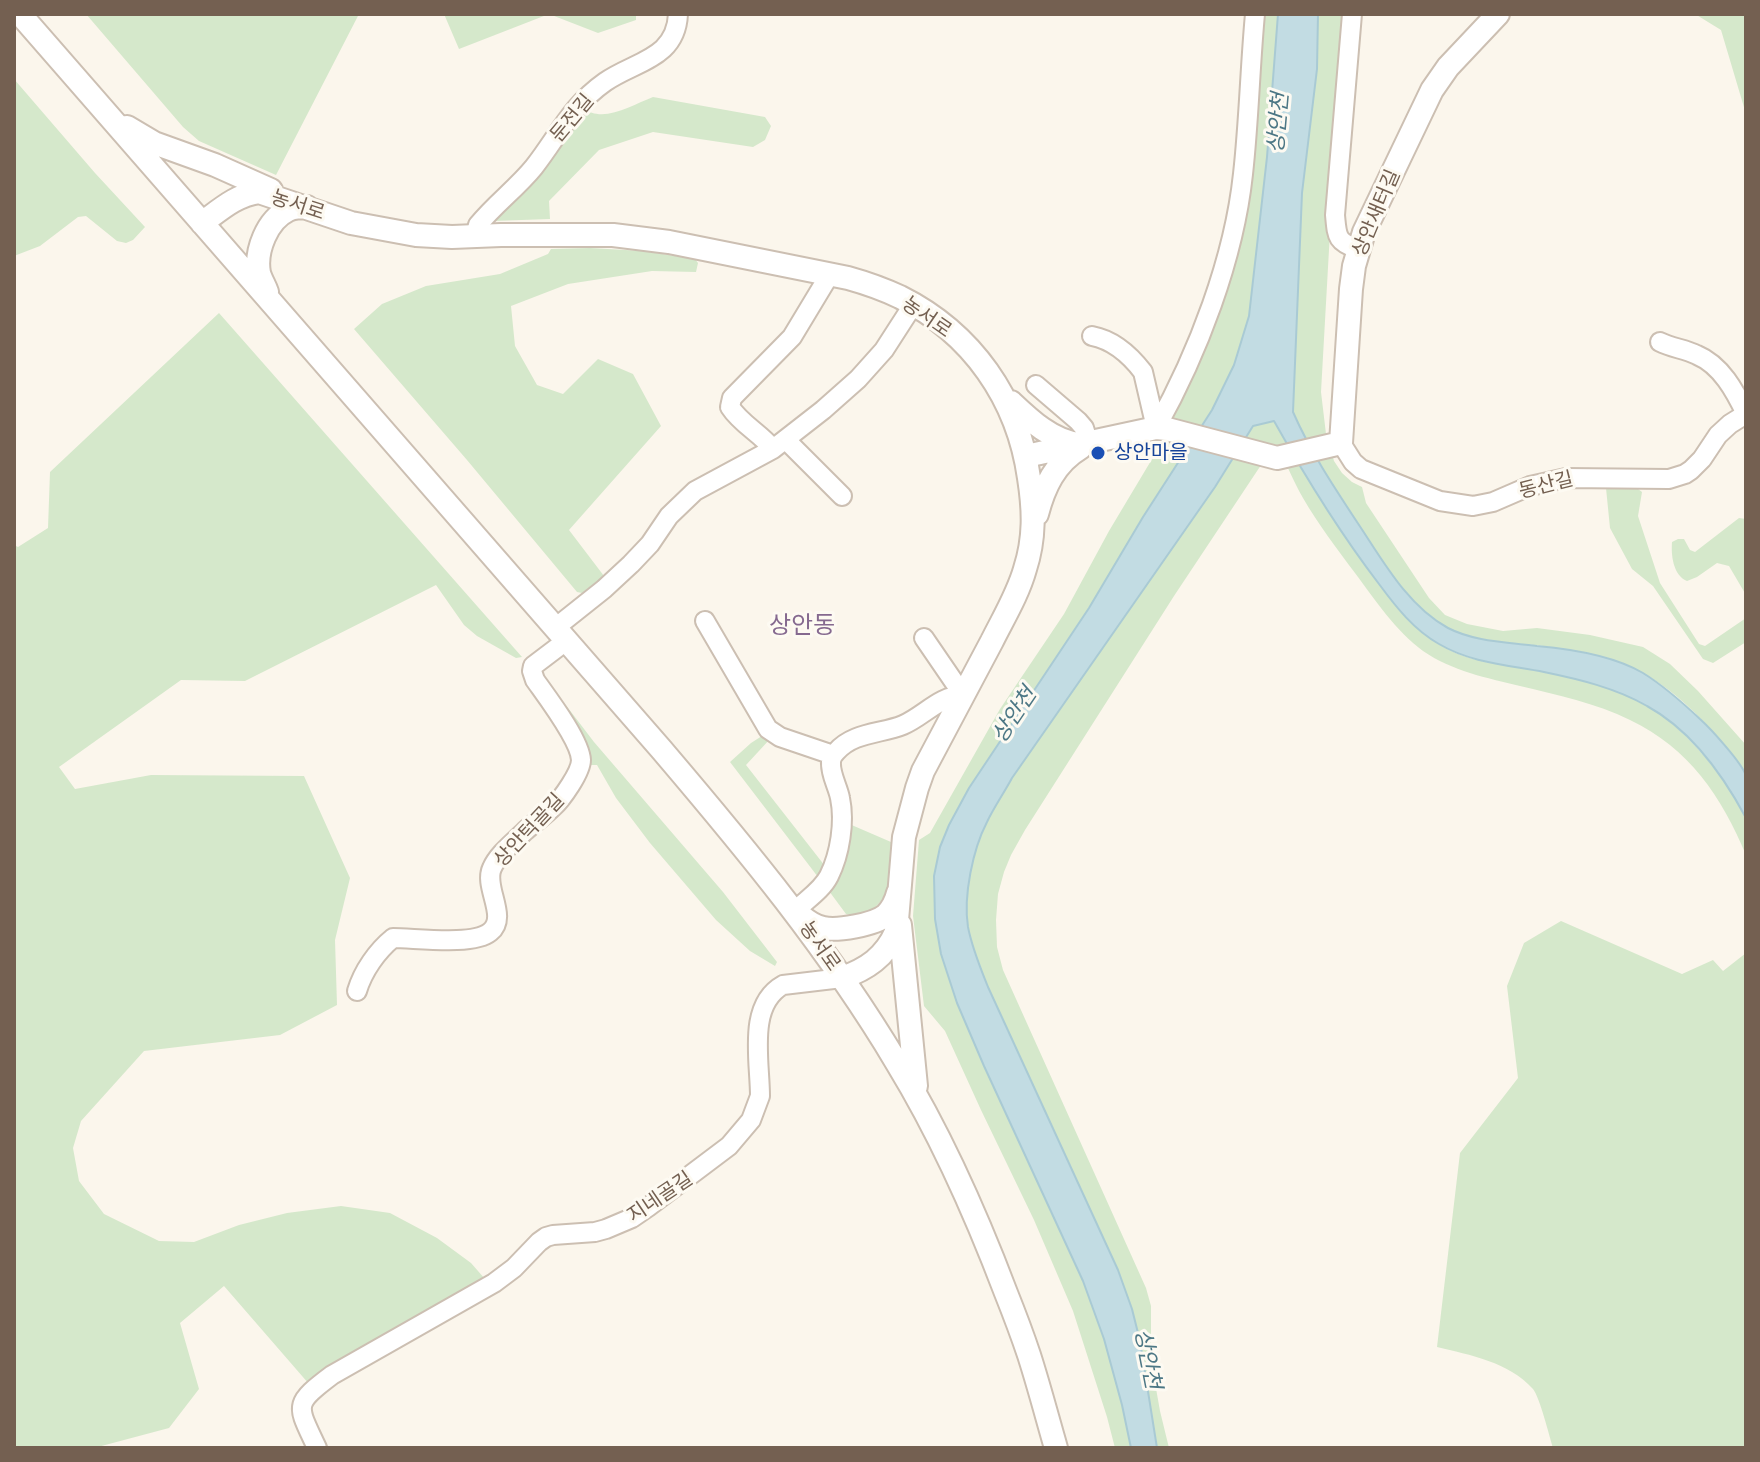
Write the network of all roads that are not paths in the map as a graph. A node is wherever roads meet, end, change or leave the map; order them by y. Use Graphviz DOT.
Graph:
graph roads {
  1 [pos="20,14"];
  2 [pos="678,14"];
  3 [pos="1255,14"];
  4 [pos="1352,14"];
  5 [pos="1498,14"];
  6 [pos="95,101"];
  7 [pos="309,207"];
  8 [pos="202,223"];
  9 [pos="475,236"];
  10 [pos="1358,249"];
  11 [pos="830,274"];
  12 [pos="913,305"];
  13 [pos="275,307"];
  14 [pos="1092,336"];
  15 [pos="1660,342"];
  16 [pos="1036,385"];
  17 [pos="1002,393"];
  18 [pos="1743,422"];
  19 [pos="1162,429"];
  20 [pos="780,444"];
  21 [pos="1086,444"];
  22 [pos="1336,444"];
  23 [pos="1026,456"];
  24 [pos="842,496"];
  25 [pos="1034,525"];
  26 [pos="705,621"];
  27 [pos="560,635"];
  28 [pos="924,638"];
  29 [pos="963,695"];
  30 [pos="833,755"];
  31 [pos="900,888"];
  32 [pos="795,911"];
  33 [pos="898,911"];
  34 [pos="842,978"];
  35 [pos="357,991"];
  36 [pos="924,1110"];
  37 [pos="317,1448"];
  38 [pos="1056,1448"];
  1 -- 6 [label="street, 농서로"];
  2 -- 9 [label="street, 둔전길"];
  3 -- 19 [label="street"];
  4 -- 10 [label="street"];
  5 -- 10 [label="street, 상안새터길"];
  6 -- 7 [label="street"];
  6 -- 8 [label="street, 농서로"];
  7 -- 8 [label="street, 농서로"];
  7 -- 9 [label="street, 농서로"];
  7 -- 13 [label="street"];
  8 -- 13 [label="street, 농서로"];
  9 -- 11 [label="street, 농서로"];
  10 -- 22 [label="street, 상안새터길"];
  11 -- 12 [label="street, 농서로"];
  11 -- 20 [label="street"];
  12 -- 17 [label="street, 농서로"];
  12 -- 20 [label="street, 상안턱골길"];
  13 -- 27 [label="street, 농서로"];
  14 -- 19 [label="street"];
  15 -- 18 [label="street"];
  16 -- 21 [label="street"];
  17 -- 21 [label="street"];
  17 -- 23 [label="street, 농서로"];
  18 -- 22 [label="street, 동산길"];
  19 -- 21 [label="street"];
  19 -- 22 [label="street"];
  20 -- 24 [label="street"];
  20 -- 27 [label="street, 상안턱골길"];
  21 -- 23 [label="street"];
  21 -- 25 [label="street"];
  23 -- 25 [label="street, 농서로"];
  25 -- 29 [label="street, 농서로"];
  26 -- 30 [label="street"];
  27 -- 32 [label="street, 농서로"];
  27 -- 35 [label="street, 상안턱골길"];
  28 -- 29 [label="street"];
  29 -- 30 [label="street"];
  29 -- 31 [label="street, 농서로"];
  30 -- 32 [label="street"];
  31 -- 32 [label="street"];
  31 -- 33 [label="street, 농서로"];
  32 -- 34 [label="street, 농서로"];
  33 -- 34 [label="street, 농서로"];
  33 -- 36 [label="street"];
  34 -- 36 [label="street, 농서로"];
  34 -- 37 [label="street, 지네골길"];
  36 -- 38 [label="street, 농서로"];
}
